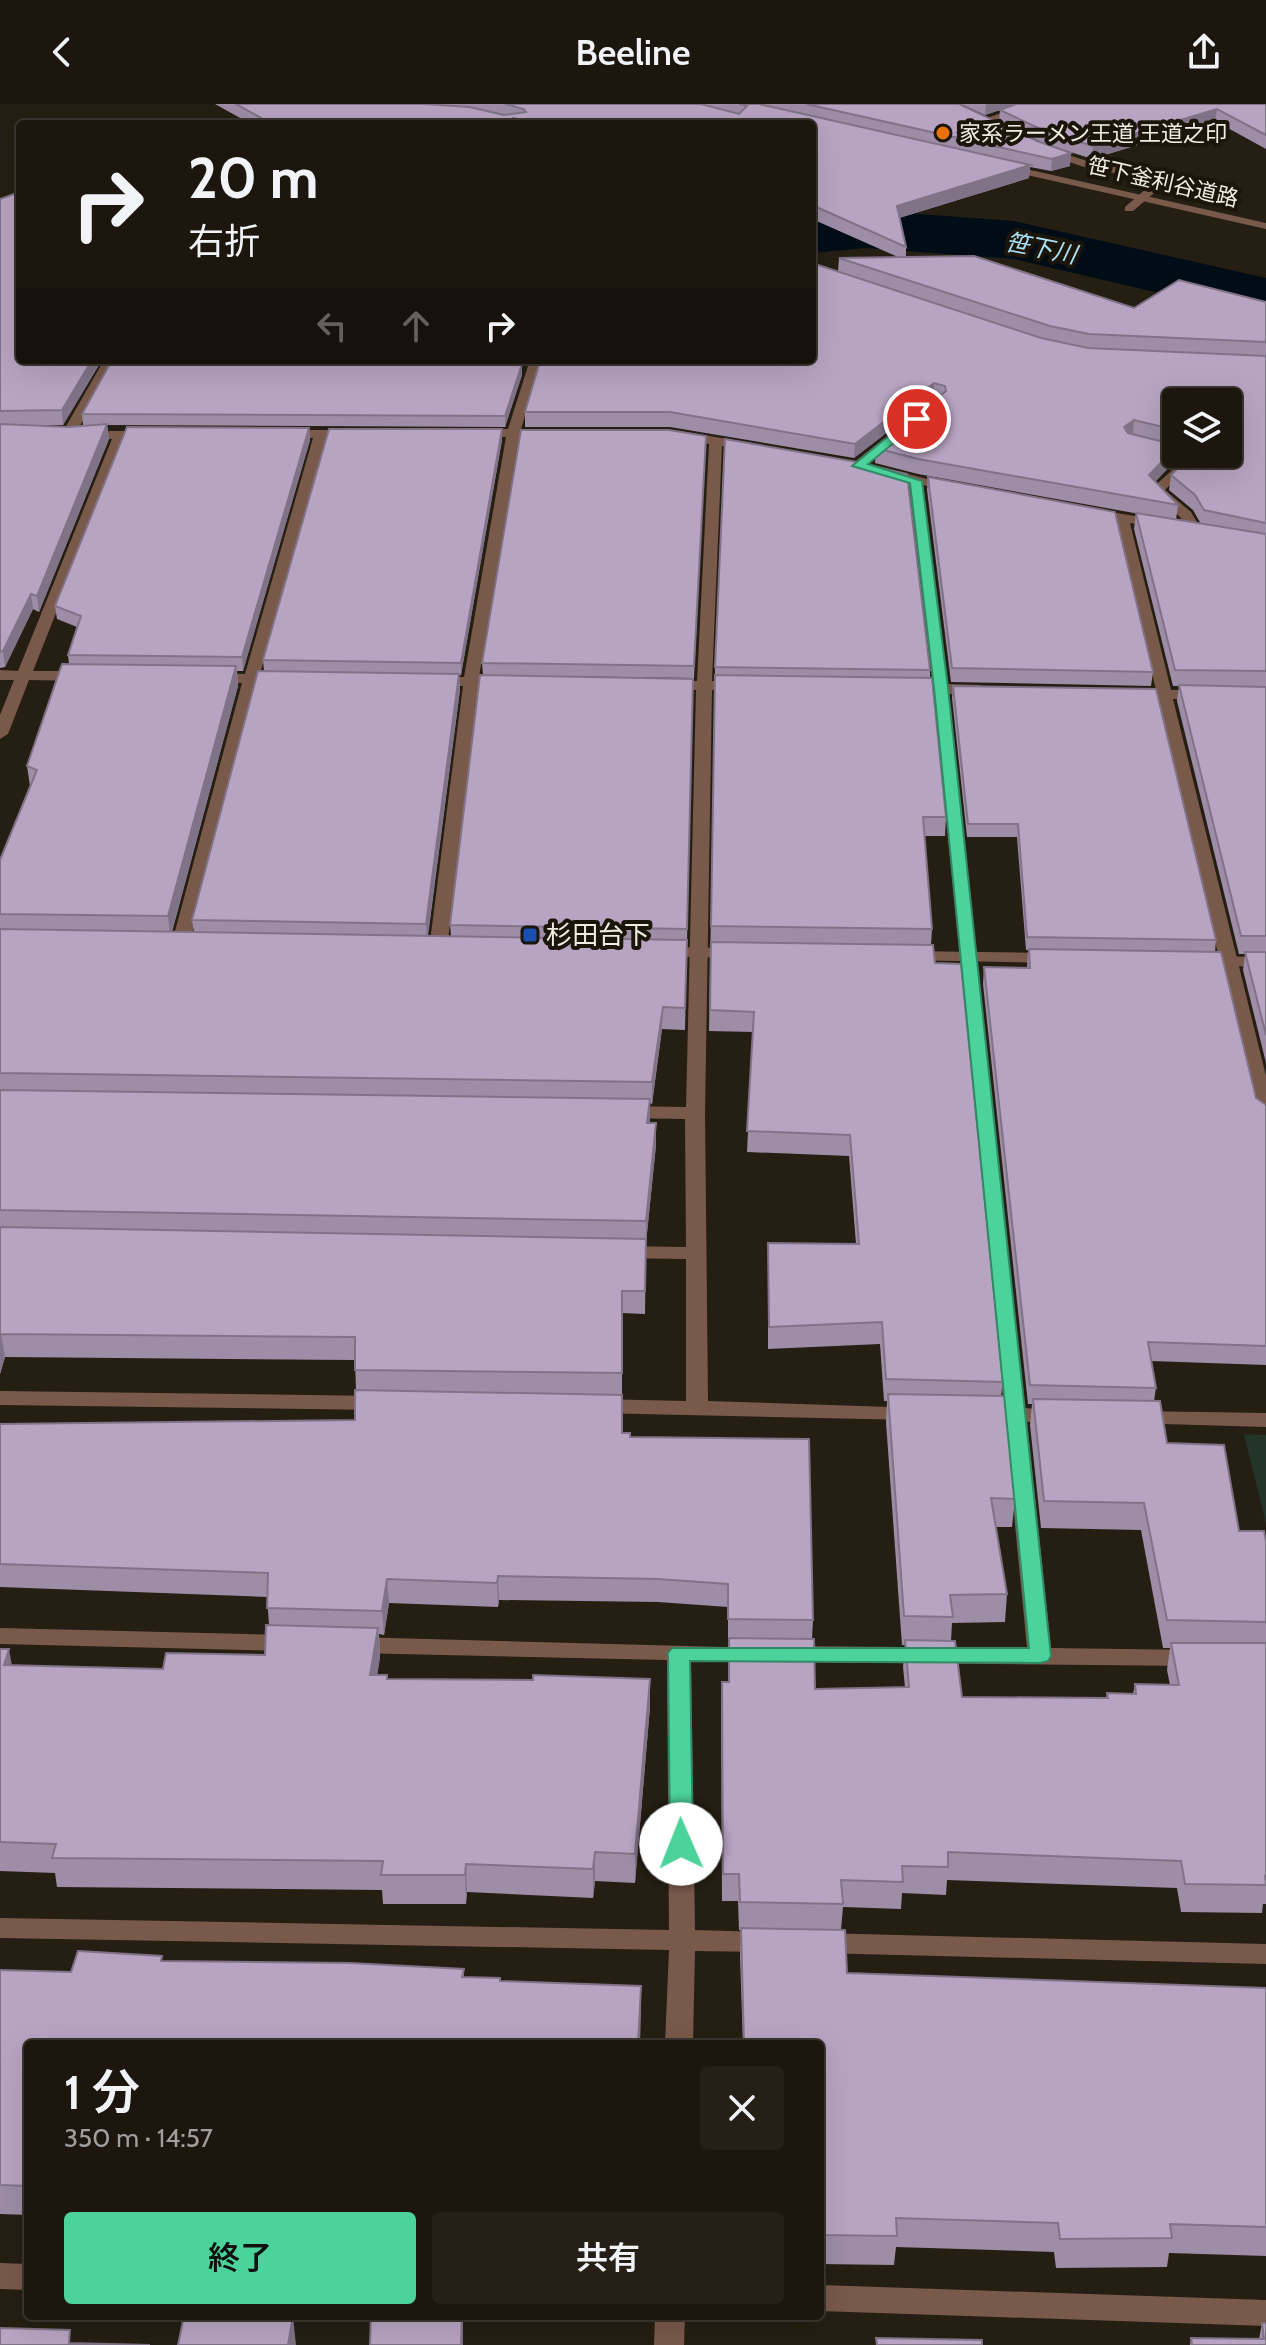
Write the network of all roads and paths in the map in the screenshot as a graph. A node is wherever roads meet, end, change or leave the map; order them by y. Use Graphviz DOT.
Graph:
graph roads {
  1 [pos="1036,104"];
  2 [pos="1005,133"];
  3 [pos="1041,149"];
  4 [pos="987,163"];
  5 [pos="1004,180"];
  6 [pos="1142,198"];
  7 [pos="1129,209"];
  8 [pos="1190,223"];
  9 [pos="1266,226"];
  10 [pos="113,364"];
  11 [pos="533,366"];
  12 [pos="903,430"];
  13 [pos="465,433"];
  14 [pos="513,433"];
  15 [pos="560,433"];
  16 [pos="275,434"];
  17 [pos="321,434"];
  18 [pos="369,434"];
  19 [pos="669,434"];
  20 [pos="120,435"];
  21 [pos="166,435"];
  22 [pos="716,441"];
  23 [pos="773,451"];
  24 [pos="1176,468"];
  25 [pos="916,481"];
  26 [pos="975,491"];
  27 [pos="1078,511"];
  28 [pos="1122,519"];
  29 [pos="0,675"];
  30 [pos="23,675"];
  31 [pos="99,676"];
  32 [pos="190,678"];
  33 [pos="251,679"];
  34 [pos="298,679"];
  35 [pos="408,681"];
  36 [pos="471,682"];
  37 [pos="517,683"];
  38 [pos="657,685"];
  39 [pos="704,686"];
  40 [pos="751,686"];
  41 [pos="894,688"];
  42 [pos="941,688"];
  43 [pos="1001,690"];
  44 [pos="1120,693"];
  45 [pos="1165,695"];
  46 [pos="1223,695"];
  47 [pos="0,734"];
  48 [pos="180,946"];
  49 [pos="438,949"];
  50 [pos="639,952"];
  51 [pos="701,953"];
  52 [pos="748,953"];
  53 [pos="889,955"];
  54 [pos="968,956"];
  55 [pos="1076,958"];
  56 [pos="1185,961"];
  57 [pos="1231,962"];
  58 [pos="1266,962"];
  59 [pos="601,1111"];
  60 [pos="695,1113"];
  61 [pos="1266,1115"];
  62 [pos="600,1251"];
  63 [pos="695,1253"];
  64 [pos="0,1398"];
  65 [pos="396,1403"];
  66 [pos="570,1405"];
  67 [pos="697,1407"];
  68 [pos="1014,1415"];
  69 [pos="1077,1416"];
  70 [pos="1109,1417"];
  71 [pos="1266,1420"];
  72 [pos="0,1636"];
  73 [pos="679,1653"];
  74 [pos="1040,1656"];
  75 [pos="1221,1659"];
  76 [pos="0,1928"];
  77 [pos="682,1940"];
  78 [pos="1266,1954"];
  79 [pos="679,2040"];
  80 [pos="0,2276"];
  81 [pos="24,2277"];
  82 [pos="824,2298"];
  83 [pos="1266,2313"];
  84 [pos="670,2320"];
  85 [pos="669,2345"];
  1 -- 2 [label="street"];
  3 -- 6 [label="street"];
  4 -- 6 [label="street, 笹下釜利谷道路"];
  5 -- 7 [label="street, 笹下釜利谷道路"];
  6 -- 7 [label="street"];
  6 -- 9 [label="street, 笹下釜利谷道路"];
  7 -- 8 [label="street, 笹下釜利谷道路"];
  10 -- 20 [label="street"];
  11 -- 14 [label="street"];
  12 -- 25 [label="street"];
  13 -- 14 [label="street"];
  14 -- 15 [label="street"];
  14 -- 36 [label="street"];
  16 -- 17 [label="street"];
  17 -- 18 [label="street"];
  17 -- 33 [label="street"];
  19 -- 22 [label="street"];
  20 -- 21 [label="street"];
  20 -- 30 [label="street"];
  22 -- 23 [label="street"];
  22 -- 39 [label="street"];
  24 -- 28 [label="street"];
  25 -- 26 [label="street"];
  25 -- 42 [label="street"];
  27 -- 28 [label="street"];
  28 -- 45 [label="street"];
  29 -- 30 [label="street"];
  30 -- 31 [label="street"];
  30 -- 47 [label="street"];
  32 -- 33 [label="street"];
  33 -- 34 [label="street"];
  33 -- 48 [label="street"];
  35 -- 36 [label="street"];
  36 -- 37 [label="street"];
  36 -- 49 [label="street"];
  38 -- 39 [label="street"];
  39 -- 40 [label="street"];
  39 -- 51 [label="street"];
  41 -- 42 [label="street"];
  42 -- 43 [label="street"];
  42 -- 54 [label="street"];
  44 -- 45 [label="street"];
  45 -- 46 [label="street"];
  45 -- 57 [label="street"];
  50 -- 51 [label="street"];
  51 -- 52 [label="street"];
  51 -- 60 [label="street"];
  53 -- 54 [label="street"];
  54 -- 55 [label="street"];
  54 -- 68 [label="street"];
  56 -- 57 [label="street"];
  57 -- 58 [label="street"];
  57 -- 61 [label="street"];
  59 -- 60 [label="street"];
  60 -- 63 [label="street"];
  62 -- 63 [label="street"];
  63 -- 67 [label="street"];
  64 -- 65 [label="street"];
  66 -- 67 [label="street"];
  67 -- 68 [label="street"];
  68 -- 69 [label="street"];
  68 -- 74 [label="street"];
  70 -- 71 [label="street"];
  72 -- 73 [label="street"];
  73 -- 74 [label="street"];
  73 -- 77 [label="street"];
  74 -- 75 [label="street"];
  76 -- 77 [label="street"];
  77 -- 78 [label="street"];
  77 -- 79 [label="street"];
  80 -- 81 [label="street"];
  82 -- 83 [label="street"];
  84 -- 85 [label="street"];
}
